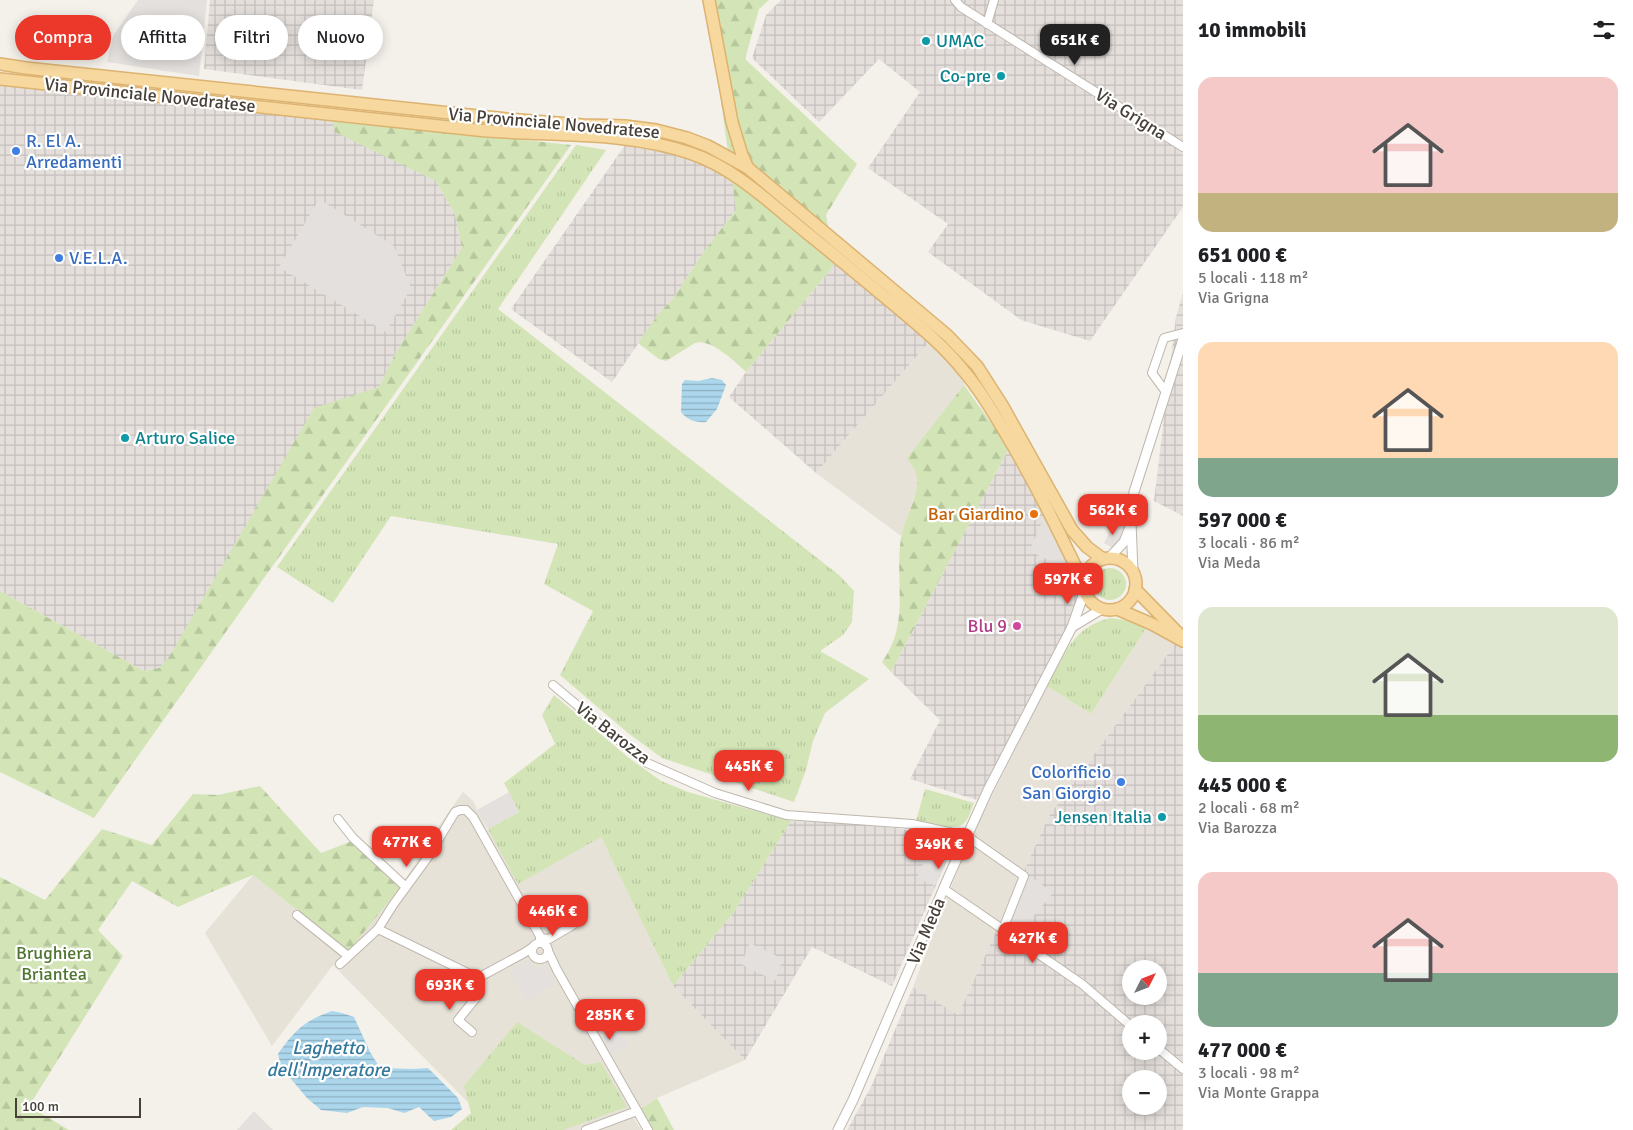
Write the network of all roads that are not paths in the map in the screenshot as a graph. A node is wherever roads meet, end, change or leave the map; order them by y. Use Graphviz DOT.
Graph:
graph roads {
  1 [pos="709,0"];
  2 [pos="955,0"];
  3 [pos="994,0"];
  4 [pos="987,24"];
  5 [pos="0,64"];
  6 [pos="0,79"];
  7 [pos="1183,147"];
  8 [pos="748,168"];
  9 [pos="1183,333"];
  10 [pos="1183,339"];
  11 [pos="1166,392"];
  12 [pos="1131,522"];
  13 [pos="1106,559"];
  14 [pos="1133,572"];
  15 [pos="1085,587"];
  16 [pos="1135,589"];
  17 [pos="1102,609"];
  18 [pos="1117,609"];
  19 [pos="1072,627"];
  20 [pos="1183,640"];
  21 [pos="553,685"];
  22 [pos="338,819"];
  23 [pos="967,836"];
  24 [pos="406,886"];
  25 [pos="944,889"];
  26 [pos="297,915"];
  27 [pos="573,925"];
  28 [pos="378,929"];
  29 [pos="1003,929"];
  30 [pos="539,946"];
  31 [pos="348,956"];
  32 [pos="552,962"];
  33 [pos="340,964"];
  34 [pos="478,978"];
  35 [pos="1122,1018"];
  36 [pos="472,1032"];
  37 [pos="1167,1056"];
  38 [pos="1183,1069"];
  39 [pos="637,1111"];
  40 [pos="586,1130"];
  41 [pos="648,1130"];
  42 [pos="838,1130"];
  1 -- 8 [label="main road"];
  2 -- 4 [label="street, Via Grigna"];
  3 -- 4 [label="street"];
  4 -- 7 [label="street, Via Grigna"];
  5 -- 8 [label="main road, Via Provinciale Novedratese"];
  6 -- 15 [label="main road, Via Provinciale Novedratese"];
  8 -- 13 [label="main road, Via Provinciale Novedratese"];
  9 -- 11 [label="street"];
  10 -- 11 [label="street"];
  11 -- 12 [label="street"];
  12 -- 13 [label="street"];
  12 -- 14 [label="street"];
  13 -- 14 [label="main road"];
  13 -- 15 [label="main road"];
  14 -- 16 [label="main road"];
  15 -- 17 [label="main road"];
  15 -- 19 [label="street, Via Meda"];
  16 -- 18 [label="main road"];
  16 -- 20 [label="main road"];
  17 -- 18 [label="main road"];
  17 -- 19 [label="street"];
  18 -- 20 [label="main road"];
  19 -- 23 [label="street, Via Meda"];
  21 -- 23 [label="street, Via Barozza"];
  22 -- 24 [label="street"];
  23 -- 25 [label="street, Via Meda"];
  23 -- 29 [label="street"];
  24 -- 28 [label="street"];
  24 -- 30 [label="street"];
  25 -- 29 [label="street"];
  25 -- 42 [label="street, Via Meda"];
  26 -- 31 [label="street"];
  27 -- 30 [label="street"];
  28 -- 31 [label="street"];
  28 -- 34 [label="street"];
  29 -- 35 [label="street"];
  30 -- 32 [label="street"];
  30 -- 32 [label="street"];
  30 -- 34 [label="street"];
  31 -- 33 [label="street"];
  32 -- 39 [label="street"];
  34 -- 36 [label="street"];
  37 -- 38 [label="street"];
  39 -- 40 [label="street"];
  39 -- 41 [label="street"];
}
